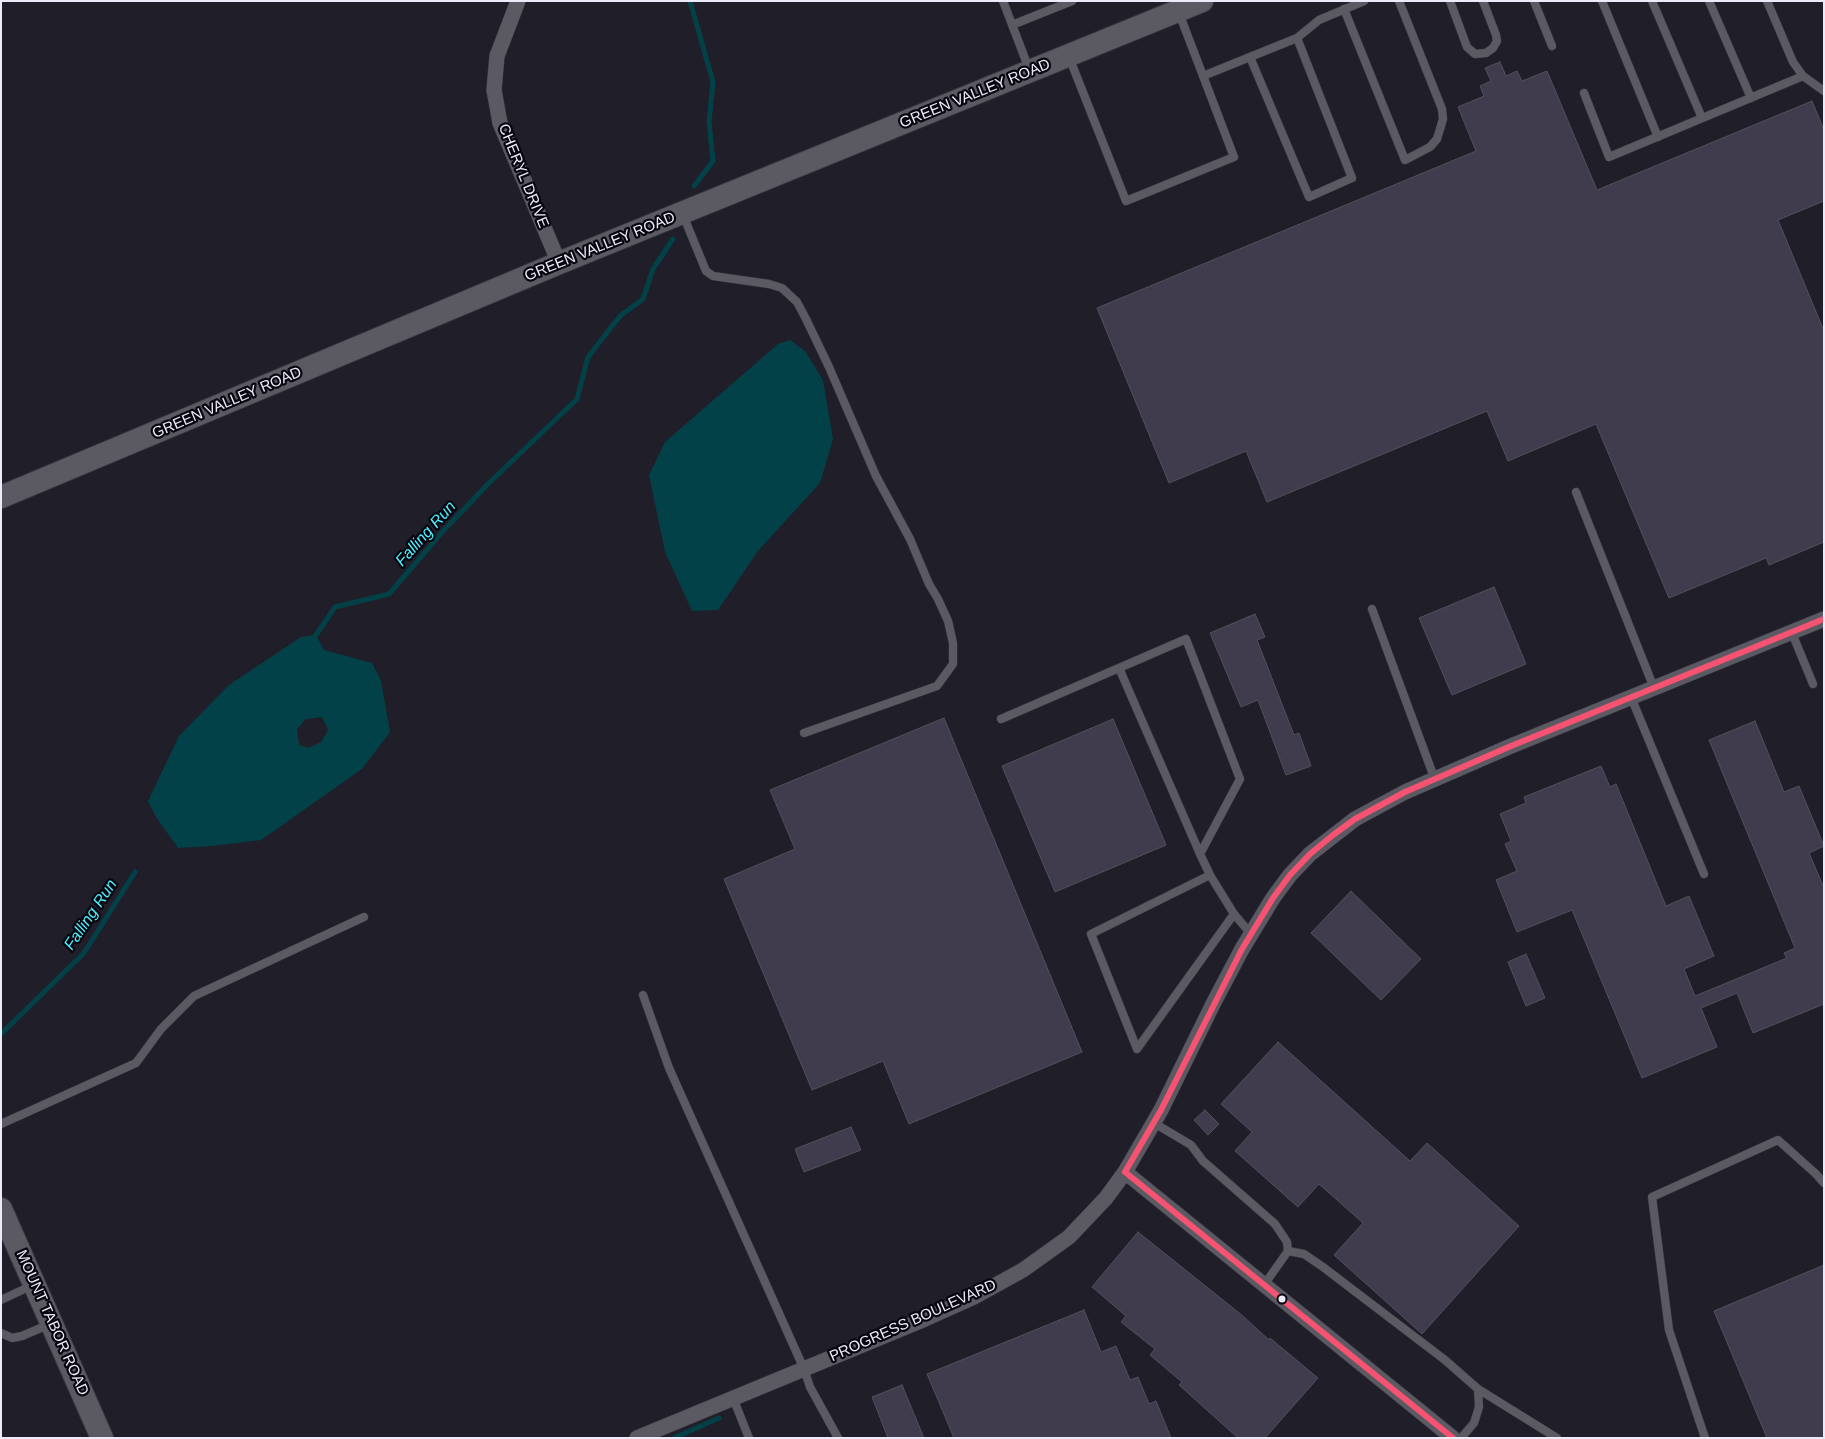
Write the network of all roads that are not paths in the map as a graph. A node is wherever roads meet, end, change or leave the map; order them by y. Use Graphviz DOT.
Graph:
graph roads {
  1 [pos="518,1"];
  2 [pos="1003,1"];
  3 [pos="1072,1"];
  4 [pos="1202,1"];
  5 [pos="1364,1"];
  6 [pos="1399,1"];
  7 [pos="1450,1"];
  8 [pos="1483,1"];
  9 [pos="1534,1"];
  10 [pos="1602,1"];
  11 [pos="1652,1"];
  12 [pos="1709,1"];
  13 [pos="1767,1"];
  14 [pos="1344,10"];
  15 [pos="1178,11"];
  16 [pos="1012,25"];
  17 [pos="1297,38"];
  18 [pos="1552,46"];
  19 [pos="1069,55"];
  20 [pos="1250,57"];
  21 [pos="1030,71"];
  22 [pos="1203,76"];
  23 [pos="1803,76"];
  24 [pos="1824,92"];
  25 [pos="1584,93"];
  26 [pos="1751,98"];
  27 [pos="1702,118"];
  28 [pos="1658,137"];
  29 [pos="682,213"];
  30 [pos="559,263"];
  31 [pos="1576,492"];
  32 [pos="1,497"];
  33 [pos="1372,609"];
  34 [pos="1824,619"];
  35 [pos="1792,633"];
  36 [pos="1119,668"];
  37 [pos="1813,684"];
  38 [pos="1654,688"];
  39 [pos="1631,697"];
  40 [pos="1001,719"];
  41 [pos="804,733"];
  42 [pos="1435,780"];
  43 [pos="1200,854"];
  44 [pos="1704,874"];
  45 [pos="1210,875"];
  46 [pos="1234,914"];
  47 [pos="364,916"];
  48 [pos="1251,934"];
  49 [pos="643,995"];
  50 [pos="1154,1123"];
  51 [pos="1,1124"];
  52 [pos="1125,1172"];
  53 [pos="1824,1183"];
  54 [pos="1,1209"];
  55 [pos="1288,1251"];
  56 [pos="35,1285"];
  57 [pos="1264,1285"];
  58 [pos="1,1300"];
  59 [pos="52,1323"];
  60 [pos="1,1333"];
  61 [pos="804,1369"];
  62 [pos="1478,1389"];
  63 [pos="733,1398"];
  64 [pos="102,1438"];
  65 [pos="637,1438"];
  66 [pos="749,1438"];
  67 [pos="838,1438"];
  68 [pos="1453,1438"];
  69 [pos="1461,1438"];
  70 [pos="1557,1438"];
  71 [pos="1705,1438"];
  1 -- 30 [label="street, CHERYL DRIVE"];
  2 -- 16 [label="lane"];
  3 -- 16 [label="lane"];
  4 -- 15 [label="street, GREEN VALLEY ROAD"];
  5 -- 14 [label="lane"];
  6 -- 14 [label="lane"];
  7 -- 8 [label="lane"];
  9 -- 18 [label="lane"];
  10 -- 28 [label="lane"];
  11 -- 27 [label="lane"];
  12 -- 26 [label="lane"];
  13 -- 23 [label="lane"];
  14 -- 17 [label="lane"];
  15 -- 19 [label="street, GREEN VALLEY ROAD"];
  15 -- 22 [label="lane"];
  16 -- 21 [label="lane"];
  17 -- 20 [label="lane"];
  17 -- 20 [label="lane"];
  19 -- 21 [label="street, GREEN VALLEY ROAD"];
  19 -- 22 [label="lane"];
  20 -- 22 [label="lane"];
  21 -- 29 [label="street, GREEN VALLEY ROAD"];
  23 -- 24 [label="lane"];
  23 -- 26 [label="lane"];
  25 -- 28 [label="lane"];
  26 -- 27 [label="lane"];
  27 -- 28 [label="lane"];
  29 -- 30 [label="street, GREEN VALLEY ROAD"];
  29 -- 41 [label="lane"];
  30 -- 32 [label="street, GREEN VALLEY ROAD"];
  31 -- 38 [label="lane"];
  33 -- 42 [label="lane"];
  34 -- 35 [label="street, PROGRESS BOULEVARD"];
  35 -- 37 [label="lane"];
  35 -- 38 [label="street, PROGRESS BOULEVARD"];
  36 -- 40 [label="lane"];
  36 -- 43 [label="lane"];
  36 -- 43 [label="lane"];
  38 -- 39 [label="street, PROGRESS BOULEVARD"];
  39 -- 42 [label="street, PROGRESS BOULEVARD"];
  39 -- 44 [label="lane"];
  42 -- 48 [label="street, PROGRESS BOULEVARD"];
  43 -- 45 [label="lane"];
  45 -- 46 [label="lane"];
  45 -- 46 [label="lane"];
  46 -- 48 [label="lane"];
  47 -- 51 [label="lane"];
  48 -- 50 [label="street, PROGRESS BOULEVARD"];
  49 -- 61 [label="lane"];
  50 -- 52 [label="street, PROGRESS BOULEVARD"];
  50 -- 55 [label="lane"];
  52 -- 57 [label="street"];
  52 -- 61 [label="street, PROGRESS BOULEVARD"];
  53 -- 71 [label="lane"];
  54 -- 56 [label="street, MOUNT TABOR ROAD"];
  55 -- 57 [label="lane"];
  55 -- 62 [label="lane"];
  56 -- 58 [label="lane"];
  56 -- 59 [label="street, MOUNT TABOR ROAD"];
  57 -- 68 [label="street"];
  59 -- 60 [label="lane"];
  59 -- 64 [label="street, MOUNT TABOR ROAD"];
  61 -- 63 [label="street, PROGRESS BOULEVARD"];
  61 -- 67 [label="lane"];
  62 -- 69 [label="lane"];
  62 -- 70 [label="lane"];
  63 -- 65 [label="street, PROGRESS BOULEVARD"];
  63 -- 66 [label="lane"];
}
